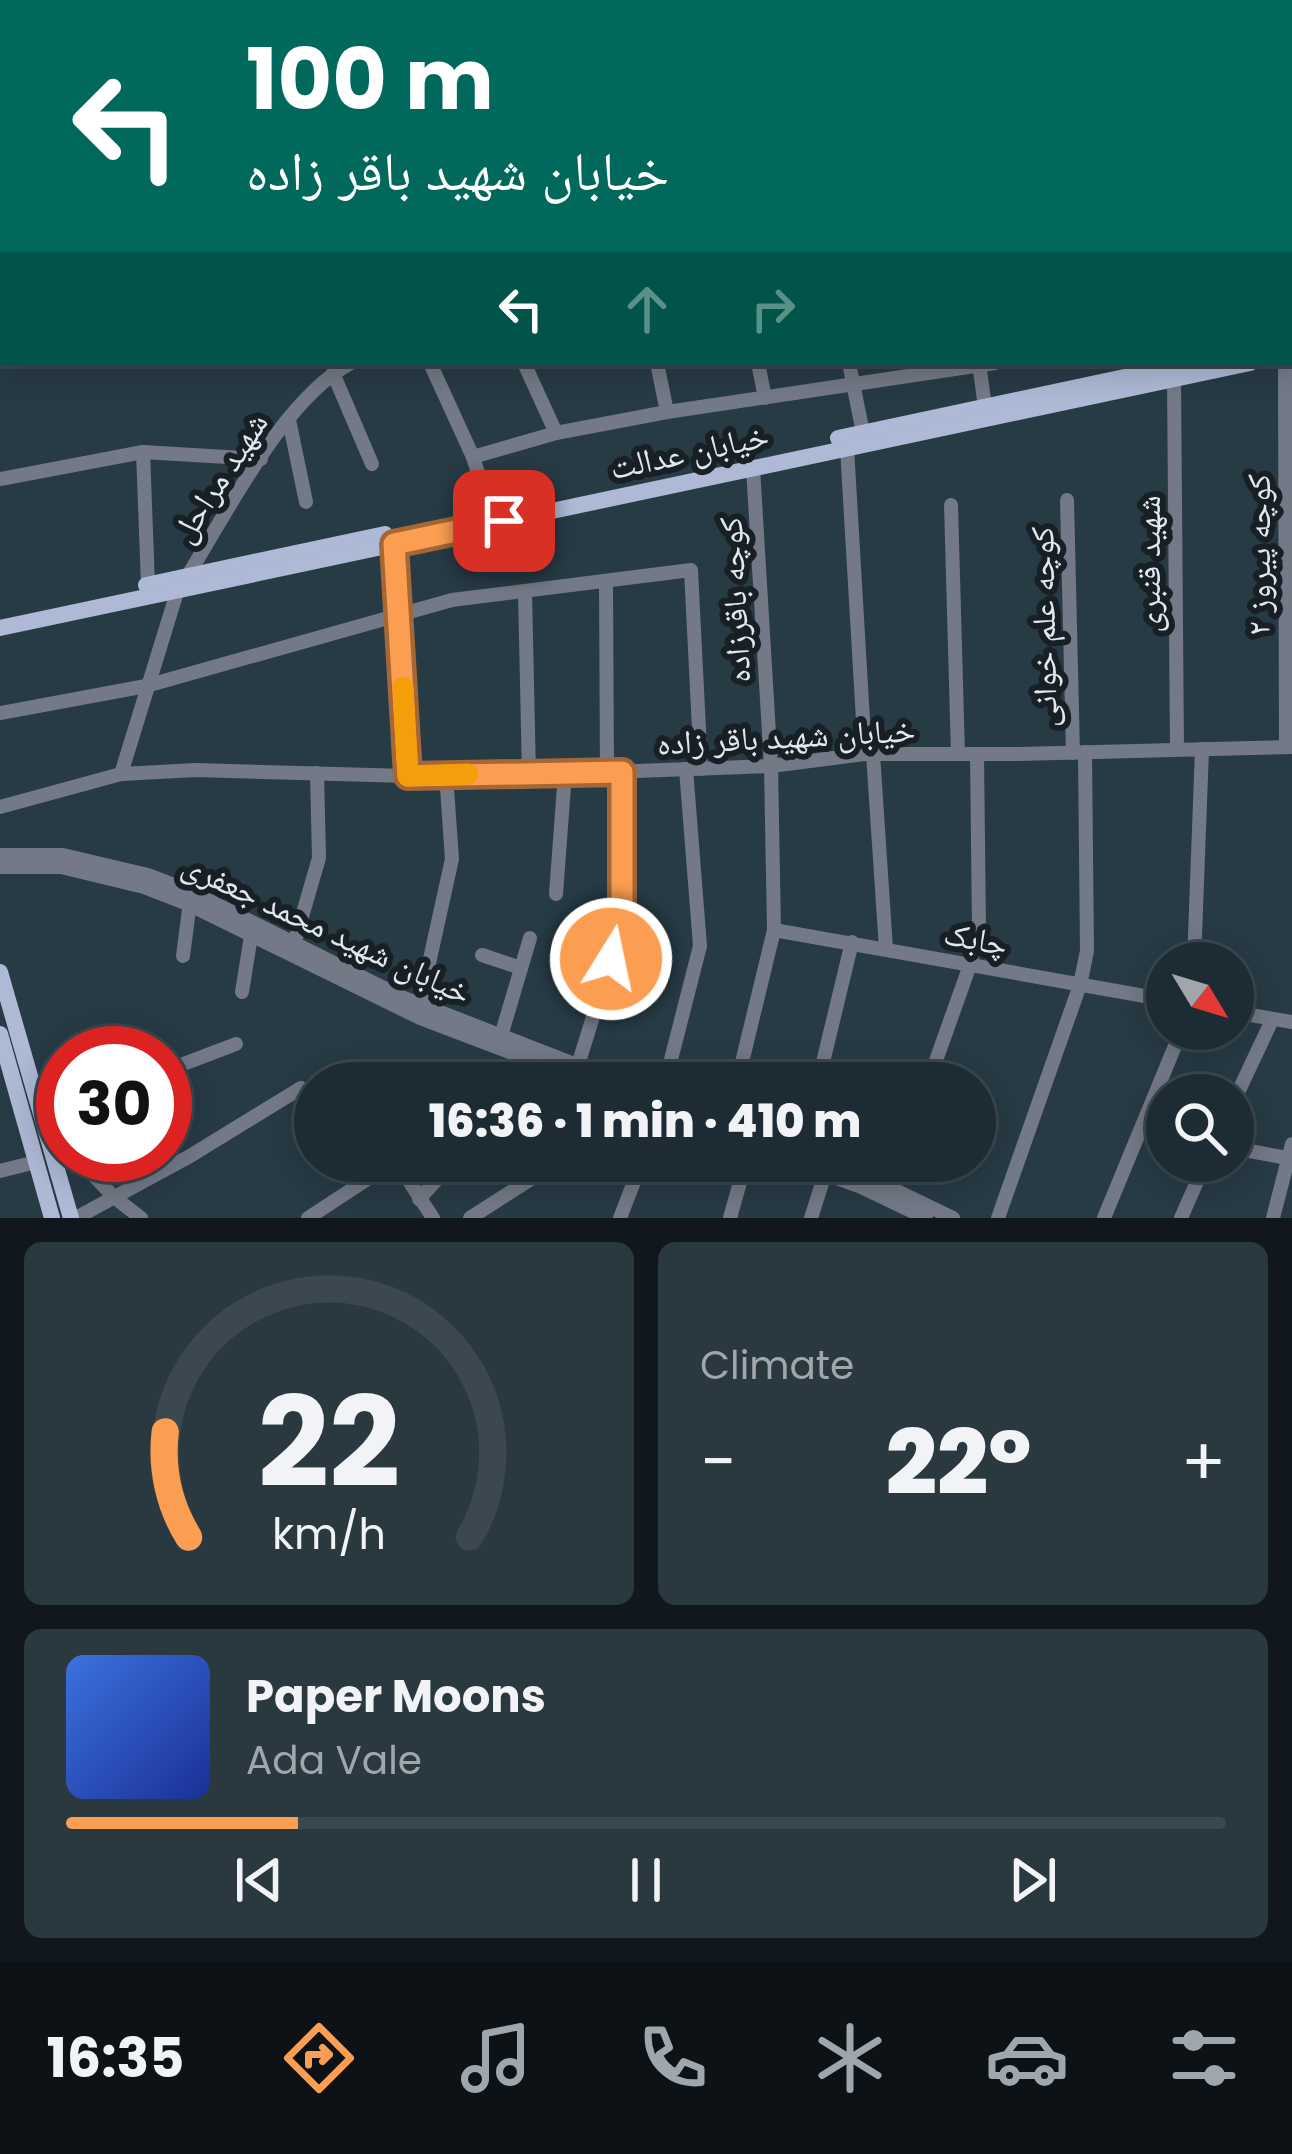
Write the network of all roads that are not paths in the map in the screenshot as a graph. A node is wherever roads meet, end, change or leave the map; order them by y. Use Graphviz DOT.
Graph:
graph roads {
  1 [pos="346,366"];
  2 [pos="431,366"];
  3 [pos="525,366"];
  4 [pos="658,366"];
  5 [pos="759,366"];
  6 [pos="851,366"];
  7 [pos="985,366"];
  8 [pos="1176,366"];
  9 [pos="1235,366"];
  10 [pos="1285,366"];
  11 [pos="932,368"];
  12 [pos="333,373"];
  13 [pos="1174,378"];
  14 [pos="855,385"];
  15 [pos="765,398"];
  16 [pos="985,407"];
  17 [pos="667,412"];
  18 [pos="289,420"];
  19 [pos="863,433"];
  20 [pos="556,434"];
  21 [pos="848,448"];
  22 [pos="143,452"];
  23 [pos="473,457"];
  24 [pos="261,459"];
  25 [pos="372,464"];
  26 [pos="753,468"];
  27 [pos="0,479"];
  28 [pos="1067,500"];
  29 [pos="306,502"];
  30 [pos="951,505"];
  31 [pos="491,513"];
  32 [pos="394,544"];
  33 [pos="606,580"];
  34 [pos="183,582"];
  35 [pos="148,585"];
  36 [pos="525,592"];
  37 [pos="0,616"];
  38 [pos="400,617"];
  39 [pos="0,628"];
  40 [pos="146,686"];
  41 [pos="0,713"];
  42 [pos="1289,747"];
  43 [pos="1177,749"];
  44 [pos="1202,749"];
  45 [pos="1079,753"];
  46 [pos="869,754"];
  47 [pos="958,754"];
  48 [pos="977,754"];
  49 [pos="771,766"];
  50 [pos="693,769"];
  51 [pos="614,772"];
  52 [pos="317,773"];
  53 [pos="565,773"];
  54 [pos="121,774"];
  55 [pos="446,774"];
  56 [pos="529,775"];
  57 [pos="408,776"];
  58 [pos="0,806"];
  59 [pos="0,855"];
  60 [pos="0,867"];
  61 [pos="556,894"];
  62 [pos="190,898"];
  63 [pos="774,930"];
  64 [pos="251,936"];
  65 [pos="530,938"];
  66 [pos="852,942"];
  67 [pos="1195,942"];
  68 [pos="294,944"];
  69 [pos="886,949"];
  70 [pos="482,955"];
  71 [pos="183,956"];
  72 [pos="970,964"];
  73 [pos="521,968"];
  74 [pos="0,971"];
  75 [pos="1080,985"];
  76 [pos="242,992"];
  77 [pos="1146,996"];
  78 [pos="420,1004"];
  79 [pos="1254,1016"];
  80 [pos="1272,1020"];
  81 [pos="1292,1022"];
  82 [pos="0,1034"];
  83 [pos="501,1036"];
  84 [pos="236,1044"];
  85 [pos="1173,1050"];
  86 [pos="192,1061"];
  87 [pos="539,1062"];
  88 [pos="570,1062"];
  89 [pos="579,1062"];
  90 [pos="670,1062"];
  91 [pos="742,1062"];
  92 [pos="823,1062"];
  93 [pos="935,1062"];
  94 [pos="1247,1074"];
  95 [pos="294,1093"];
  96 [pos="36,1097"];
  97 [pos="1254,1149"];
  98 [pos="1290,1151"];
  99 [pos="36,1162"];
  100 [pos="0,1172"];
  101 [pos="42,1182"];
  102 [pos="62,1182"];
  103 [pos="100,1182"];
  104 [pos="364,1182"];
  105 [pos="409,1182"];
  106 [pos="434,1182"];
  107 [pos="526,1182"];
  108 [pos="634,1182"];
  109 [pos="740,1182"];
  110 [pos="820,1182"];
  111 [pos="852,1182"];
  112 [pos="871,1182"];
  113 [pos="892,1182"];
  114 [pos="1197,1182"];
  115 [pos="890,1188"];
  116 [pos="114,1197"];
  117 [pos="419,1198"];
  118 [pos="917,1216"];
  119 [pos="312,1217"];
  120 [pos="52,1218"];
  121 [pos="73,1218"];
  122 [pos="141,1218"];
  123 [pos="433,1218"];
  124 [pos="470,1218"];
  125 [pos="620,1218"];
  126 [pos="730,1218"];
  127 [pos="811,1218"];
  128 [pos="953,1218"];
  129 [pos="998,1218"];
  130 [pos="1104,1218"];
  131 [pos="1181,1218"];
  132 [pos="1273,1218"];
  1 -- 12 [label="street, شهید مراحل"];
  2 -- 23 [label="street"];
  3 -- 20 [label="street"];
  4 -- 17 [label="street"];
  5 -- 15 [label="street"];
  6 -- 14 [label="street"];
  7 -- 16 [label="street"];
  8 -- 16 [label="main road, خیابان عدالت"];
  9 -- 13 [label="main road, خیابان عدالت"];
  10 -- 42 [label="street, کوچه پیروز ۲"];
  11 -- 14 [label="street"];
  12 -- 18 [label="street, شهید مراحل"];
  12 -- 25 [label="street"];
  13 -- 21 [label="main road, خیابان عدالت"];
  13 -- 43 [label="street, شهید قنبری"];
  14 -- 15 [label="street"];
  14 -- 19 [label="street"];
  15 -- 17 [label="street"];
  16 -- 19 [label="main road, خیابان عدالت"];
  17 -- 20 [label="street"];
  18 -- 24 [label="street, شهید مراحل"];
  18 -- 29 [label="street"];
  19 -- 31 [label="main road, خیابان عدالت"];
  20 -- 23 [label="street"];
  21 -- 26 [label="main road, خیابان عدالت"];
  21 -- 46 [label="street"];
  22 -- 24 [label="street"];
  22 -- 27 [label="street"];
  22 -- 35 [label="street"];
  23 -- 31 [label="street"];
  24 -- 34 [label="street, شهید مراحل"];
  26 -- 32 [label="main road, خیابان عدالت"];
  26 -- 49 [label="street, کوچه باقرزاده"];
  28 -- 45 [label="street, کوچه علم خوانی"];
  30 -- 47 [label="street"];
  31 -- 34 [label="main road, خیابان عدالت"];
  32 -- 34 [label="main road, خیابان عدالت"];
  32 -- 38 [label="street"];
  33 -- 36 [label="street"];
  33 -- 50 [label="street"];
  33 -- 51 [label="street"];
  34 -- 35 [label="main road, خیابان عدالت"];
  34 -- 39 [label="main road, خیابان عدالت"];
  34 -- 40 [label="street, شهید مراحل"];
  35 -- 37 [label="main road, خیابان عدالت"];
  36 -- 38 [label="street"];
  36 -- 56 [label="street"];
  38 -- 40 [label="street"];
  38 -- 57 [label="street"];
  40 -- 41 [label="street"];
  40 -- 54 [label="street, شهید مراحل"];
  42 -- 44 [label="street, خیابان شهید باقر زاده"];
  43 -- 44 [label="street, خیابان شهید باقر زاده"];
  43 -- 45 [label="street, خیابان شهید باقر زاده"];
  44 -- 67 [label="street"];
  45 -- 48 [label="street, خیابان شهید باقر زاده"];
  45 -- 75 [label="street, کوچه علم خوانی"];
  46 -- 47 [label="street, خیابان شهید باقر زاده"];
  46 -- 49 [label="street, خیابان شهید باقر زاده"];
  46 -- 69 [label="street"];
  47 -- 48 [label="street, خیابان شهید باقر زاده"];
  48 -- 72 [label="street"];
  49 -- 50 [label="street, خیابان شهید باقر زاده"];
  49 -- 63 [label="street, کوچه باقرزاده"];
  50 -- 51 [label="street, خیابان شهید باقر زاده"];
  50 -- 90 [label="street"];
  51 -- 53 [label="street, خیابان شهید باقر زاده"];
  51 -- 89 [label="street"];
  52 -- 54 [label="street, خیابان شهید باقر زاده"];
  52 -- 57 [label="street, خیابان شهید باقر زاده"];
  52 -- 68 [label="street"];
  53 -- 56 [label="street, خیابان شهید باقر زاده"];
  53 -- 61 [label="street"];
  54 -- 58 [label="street, خیابان شهید باقر زاده"];
  55 -- 56 [label="street, خیابان شهید باقر زاده"];
  55 -- 57 [label="street, خیابان شهید باقر زاده"];
  55 -- 78 [label="street"];
  59 -- 62 [label="street, خیابان شهید محمد جعفری"];
  60 -- 62 [label="street, خیابان شهید محمد جعفری"];
  62 -- 64 [label="street, خیابان شهید محمد جعفری"];
  62 -- 68 [label="street, خیابان شهید محمد جعفری"];
  62 -- 71 [label="street"];
  63 -- 66 [label="street, چابک"];
  63 -- 91 [label="street, کوچه باقرزاده"];
  64 -- 76 [label="street"];
  64 -- 87 [label="street, خیابان شهید محمد جعفری"];
  65 -- 73 [label="street"];
  66 -- 69 [label="street, چابک"];
  66 -- 92 [label="street"];
  68 -- 78 [label="street, خیابان شهید محمد جعفری"];
  69 -- 72 [label="street, چابک"];
  70 -- 73 [label="street"];
  72 -- 75 [label="street, چابک"];
  72 -- 93 [label="street"];
  73 -- 83 [label="street"];
  74 -- 96 [label="main road"];
  75 -- 77 [label="street, چابک"];
  75 -- 129 [label="street, کوچه علم خوانی"];
  78 -- 83 [label="street, خیابان شهید محمد جعفری"];
  79 -- 80 [label="street"];
  80 -- 81 [label="street"];
  80 -- 94 [label="street"];
  82 -- 99 [label="main road"];
  83 -- 88 [label="street, خیابان شهید محمد جعفری"];
  84 -- 86 [label="street"];
  85 -- 130 [label="street"];
  95 -- 116 [label="street"];
  97 -- 98 [label="street"];
  98 -- 132 [label="street"];
  99 -- 100 [label="street"];
  101 -- 120 [label="main road"];
  102 -- 121 [label="main road"];
  103 -- 116 [label="street"];
  104 -- 119 [label="street"];
  105 -- 117 [label="street"];
  106 -- 117 [label="street"];
  107 -- 124 [label="street"];
  108 -- 125 [label="street"];
  109 -- 126 [label="street"];
  110 -- 127 [label="street"];
  111 -- 118 [label="street"];
  112 -- 115 [label="street"];
  113 -- 115 [label="street"];
  114 -- 131 [label="street"];
  115 -- 128 [label="street"];
  116 -- 121 [label="street"];
  116 -- 122 [label="street"];
  117 -- 123 [label="street"];
}
